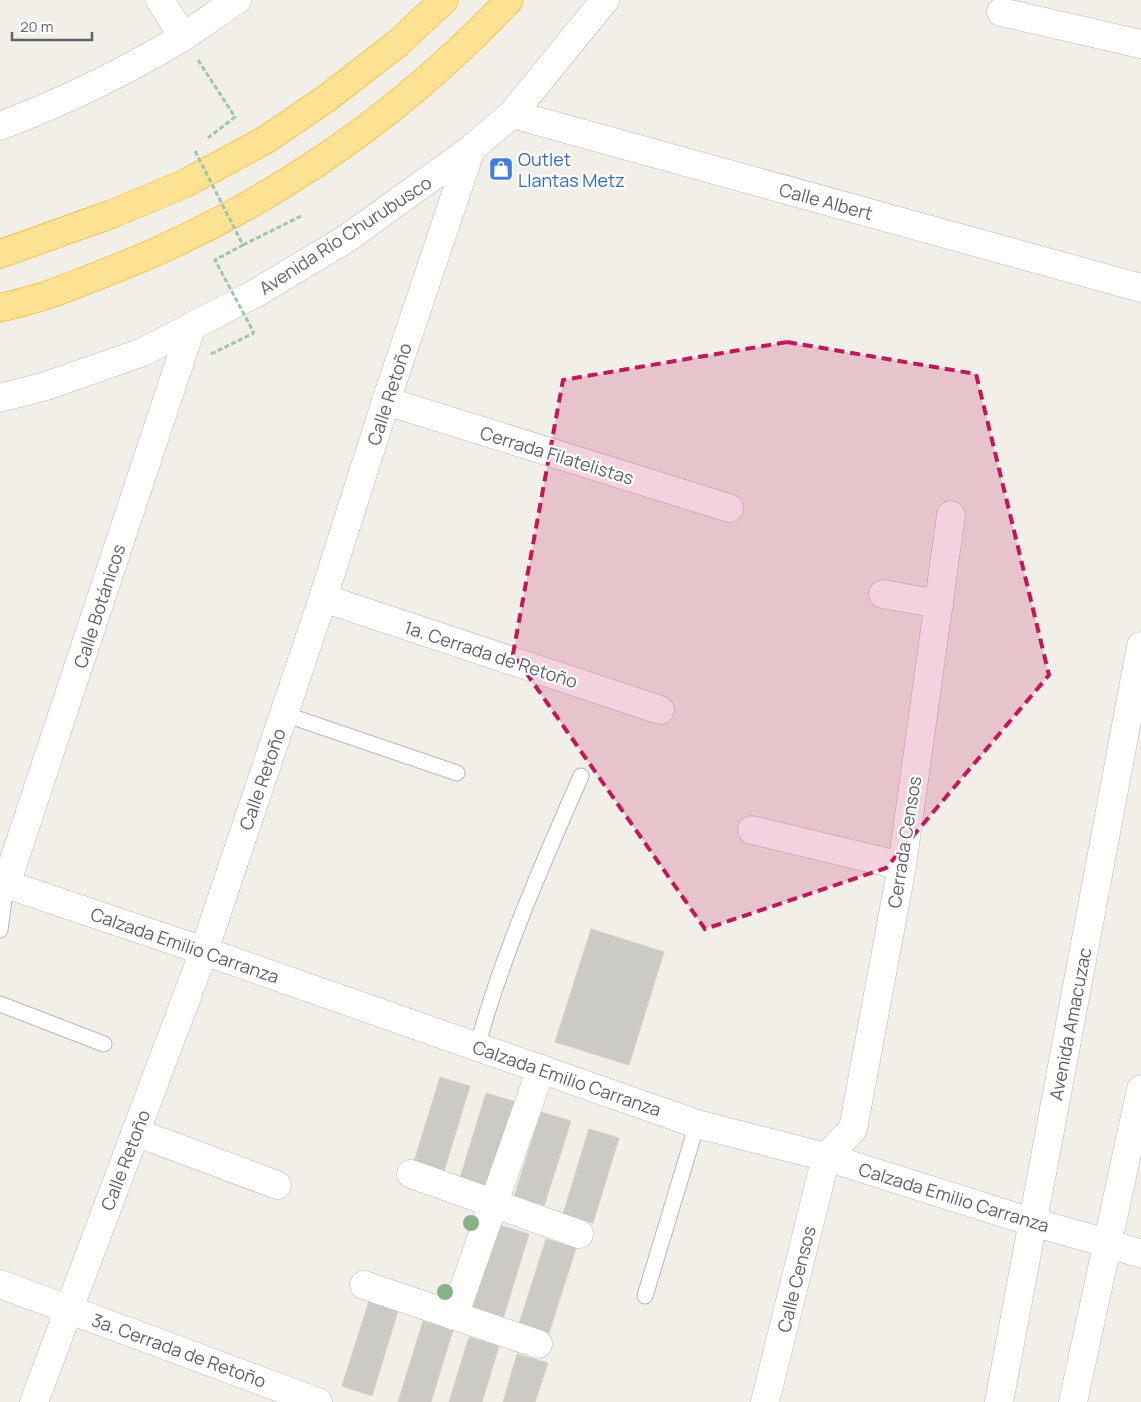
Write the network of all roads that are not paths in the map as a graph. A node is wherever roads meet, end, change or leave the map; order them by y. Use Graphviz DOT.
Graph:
graph roads {
  1 [pos="160,0"];
  2 [pos="237,0"];
  3 [pos="444,0"];
  4 [pos="509,0"];
  5 [pos="605,0"];
  6 [pos="1001,12"];
  7 [pos="183,36"];
  8 [pos="1141,44"];
  9 [pos="512,114"];
  10 [pos="0,126"];
  11 [pos="471,149"];
  12 [pos="0,254"];
  13 [pos="1141,288"];
  14 [pos="0,308"];
  15 [pos="192,328"];
  16 [pos="0,398"];
  17 [pos="386,402"];
  18 [pos="729,508"];
  19 [pos="951,515"];
  20 [pos="884,594"];
  21 [pos="323,598"];
  22 [pos="939,604"];
  23 [pos="1141,646"];
  24 [pos="660,710"];
  25 [pos="284,714"];
  26 [pos="457,773"];
  27 [pos="581,776"];
  28 [pos="752,830"];
  29 [pos="902,866"];
  30 [pos="3,883"];
  31 [pos="0,930"];
  32 [pos="204,951"];
  33 [pos="0,1004"];
  34 [pos="104,1044"];
  35 [pos="477,1047"];
  36 [pos="541,1069"];
  37 [pos="1141,1089"];
  38 [pos="698,1124"];
  39 [pos="135,1132"];
  40 [pos="826,1157"];
  41 [pos="411,1174"];
  42 [pos="276,1185"];
  43 [pos="494,1205"];
  44 [pos="1032,1222"];
  45 [pos="579,1234"];
  46 [pos="1107,1243"];
  47 [pos="1141,1254"];
  48 [pos="0,1284"];
  49 [pos="364,1285"];
  50 [pos="645,1296"];
  51 [pos="68,1309"];
  52 [pos="454,1316"];
  53 [pos="538,1344"];
  54 [pos="34,1402"];
  55 [pos="318,1402"];
  56 [pos="765,1402"];
  57 [pos="999,1402"];
  58 [pos="1073,1402"];
  1 -- 7 [label="street"];
  2 -- 7 [label="street"];
  3 -- 12 [label="highway"];
  4 -- 14 [label="highway"];
  5 -- 9 [label="street, Avenida Río Churubusco"];
  6 -- 8 [label="street"];
  7 -- 10 [label="street"];
  9 -- 11 [label="street, Avenida Río Churubusco"];
  9 -- 13 [label="street, Calle Albert"];
  11 -- 15 [label="street, Avenida Río Churubusco"];
  11 -- 17 [label="street, Calle Retoño"];
  15 -- 16 [label="street, Avenida Río Churubusco"];
  15 -- 30 [label="street, Calle Botánicos"];
  17 -- 18 [label="street, Cerrada Filatelistas"];
  17 -- 21 [label="street, Calle Retoño"];
  19 -- 22 [label="street, Cerrada Censos"];
  20 -- 22 [label="street"];
  21 -- 24 [label="street, 1a. Cerrada de Retoño"];
  21 -- 25 [label="street, Calle Retoño"];
  22 -- 29 [label="street, Cerrada Censos"];
  23 -- 44 [label="street, Avenida Amacuzac"];
  25 -- 26 [label="lane"];
  25 -- 32 [label="street, Calle Retoño"];
  27 -- 35 [label="lane"];
  28 -- 29 [label="street"];
  29 -- 40 [label="street, Cerrada Censos"];
  30 -- 31 [label="lane"];
  30 -- 32 [label="street, Calzada Emilio Carranza"];
  32 -- 35 [label="street, Calzada Emilio Carranza"];
  32 -- 39 [label="street, Calle Retoño"];
  33 -- 34 [label="lane"];
  35 -- 36 [label="street, Calzada Emilio Carranza"];
  36 -- 38 [label="street, Calzada Emilio Carranza"];
  36 -- 43 [label="street"];
  37 -- 46 [label="street"];
  38 -- 40 [label="street, Calzada Emilio Carranza"];
  38 -- 50 [label="lane"];
  39 -- 42 [label="street"];
  39 -- 51 [label="street, Calle Retoño"];
  40 -- 44 [label="street, Calzada Emilio Carranza"];
  40 -- 56 [label="street, Calle Censos"];
  41 -- 43 [label="street"];
  43 -- 45 [label="street"];
  43 -- 52 [label="street"];
  44 -- 46 [label="street, Calzada Emilio Carranza"];
  44 -- 57 [label="street, Avenida Amacuzac"];
  46 -- 47 [label="street, Calzada Emilio Carranza"];
  46 -- 58 [label="street"];
  48 -- 51 [label="street, 3a. Cerrada de Retoño"];
  49 -- 52 [label="street"];
  51 -- 54 [label="street, Calle Retoño"];
  51 -- 55 [label="street, 3a. Cerrada de Retoño"];
  52 -- 53 [label="street"];
}
